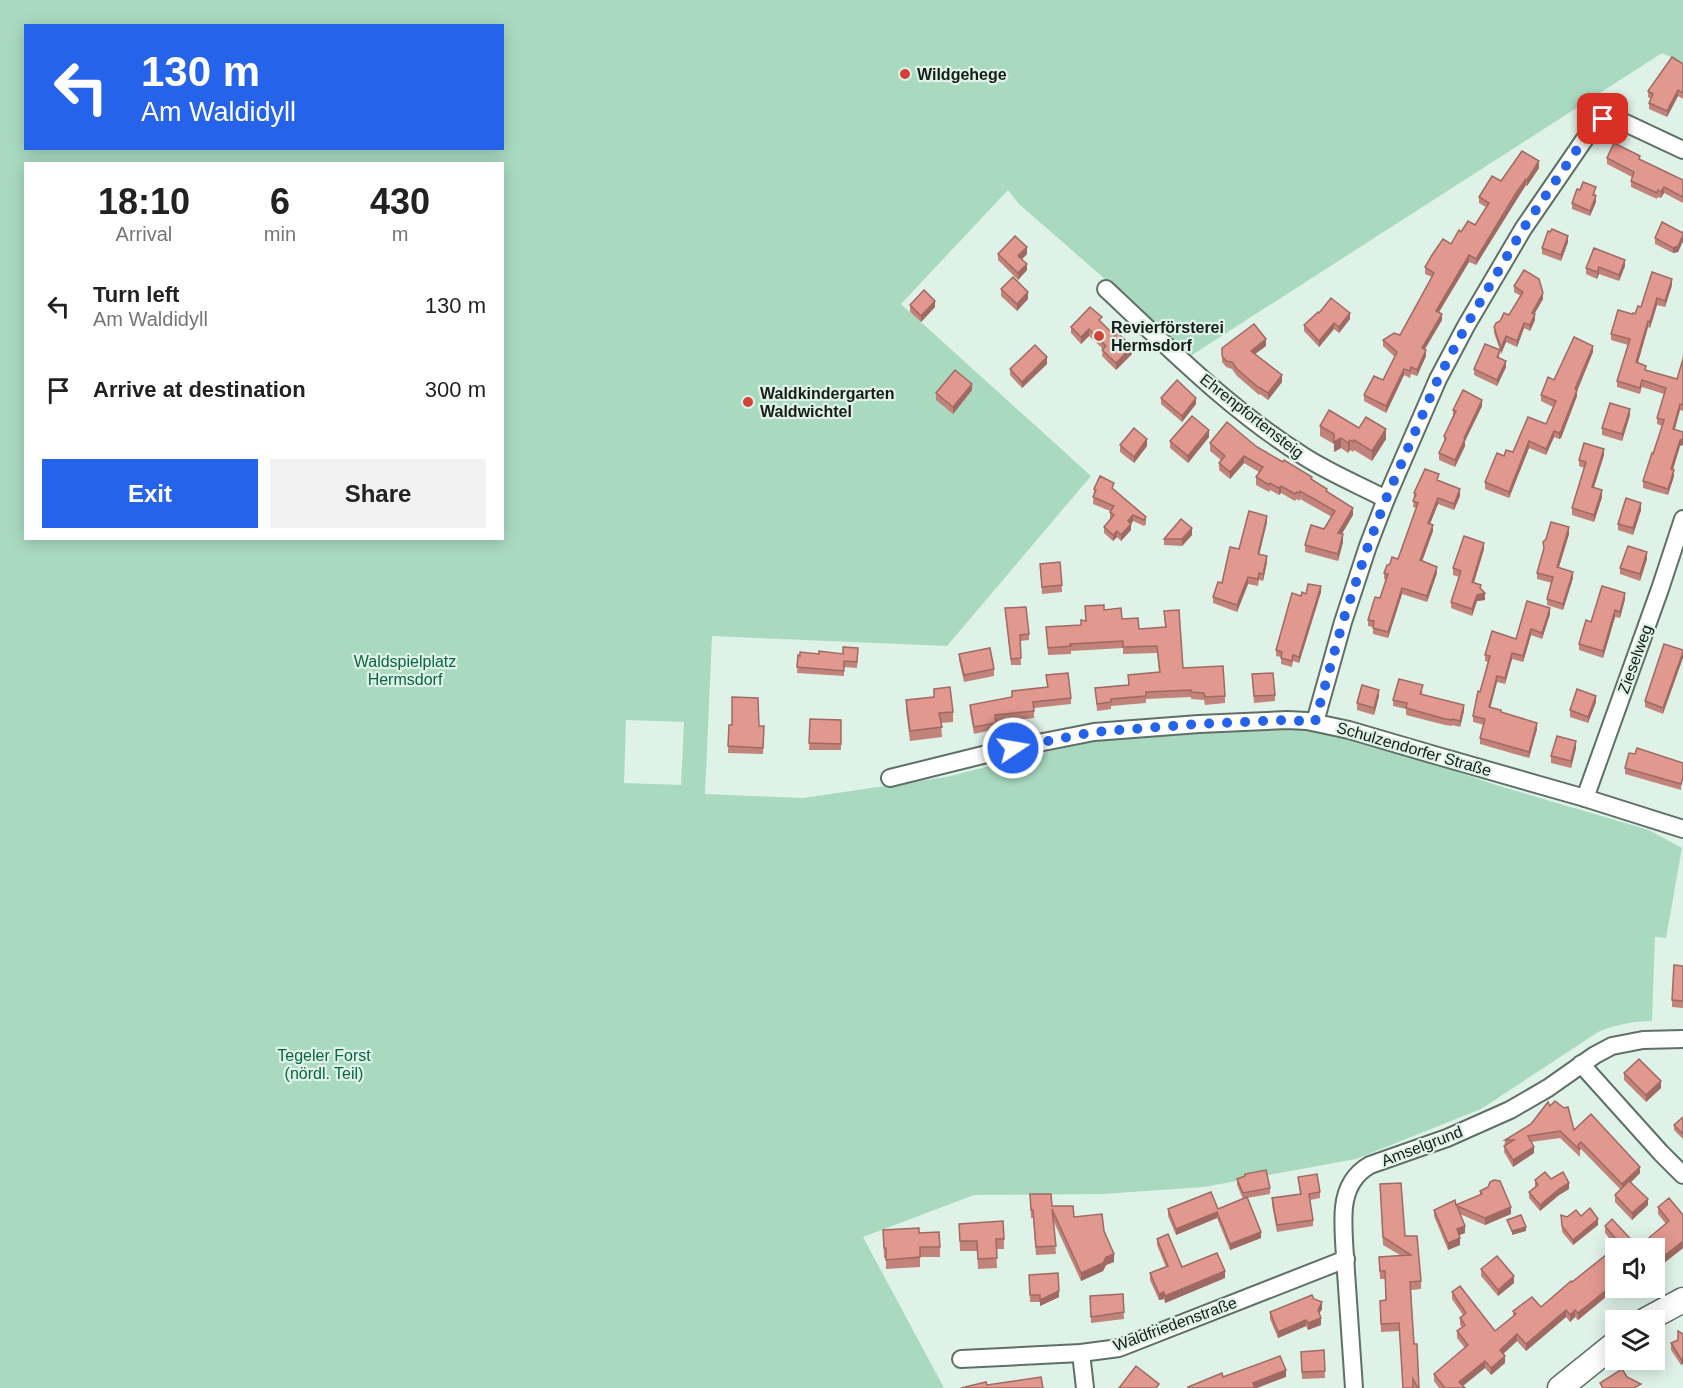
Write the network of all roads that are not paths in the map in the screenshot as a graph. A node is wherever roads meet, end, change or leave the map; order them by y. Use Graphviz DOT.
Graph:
graph roads {
  1 [pos="1683,150"];
  2 [pos="1106,289"];
  3 [pos="1386,499"];
  4 [pos="1683,519"];
  5 [pos="1315,722"];
  6 [pos="890,778"];
  7 [pos="1585,798"];
  8 [pos="1683,829"];
  9 [pos="1683,1039"];
  10 [pos="1581,1064"];
  11 [pos="1683,1175"];
  12 [pos="1346,1259"];
  13 [pos="1683,1300"];
  14 [pos="1664,1310"];
  15 [pos="1605,1352"];
  16 [pos="1081,1353"];
  17 [pos="960,1359"];
  18 [pos="1085,1388"];
  19 [pos="1354,1388"];
  20 [pos="1560,1388"];
  1 -- 3 [label="street"];
  2 -- 3 [label="street, Ehrenpfortensteig"];
  3 -- 5 [label="street"];
  4 -- 7 [label="street, Zieselweg"];
  5 -- 6 [label="street, Schulzendorfer Straße"];
  5 -- 7 [label="street, Schulzendorfer Straße"];
  7 -- 8 [label="street, Schulzendorfer Straße"];
  9 -- 10 [label="street, Amselgrund"];
  10 -- 11 [label="street"];
  10 -- 12 [label="street, Amselgrund"];
  12 -- 16 [label="street, Waldfriedenstraße"];
  12 -- 19 [label="street, Amselgrund"];
  13 -- 14 [label="main road"];
  15 -- 20 [label="main road"];
  16 -- 17 [label="street, Waldfriedenstraße"];
  16 -- 18 [label="street"];
}
